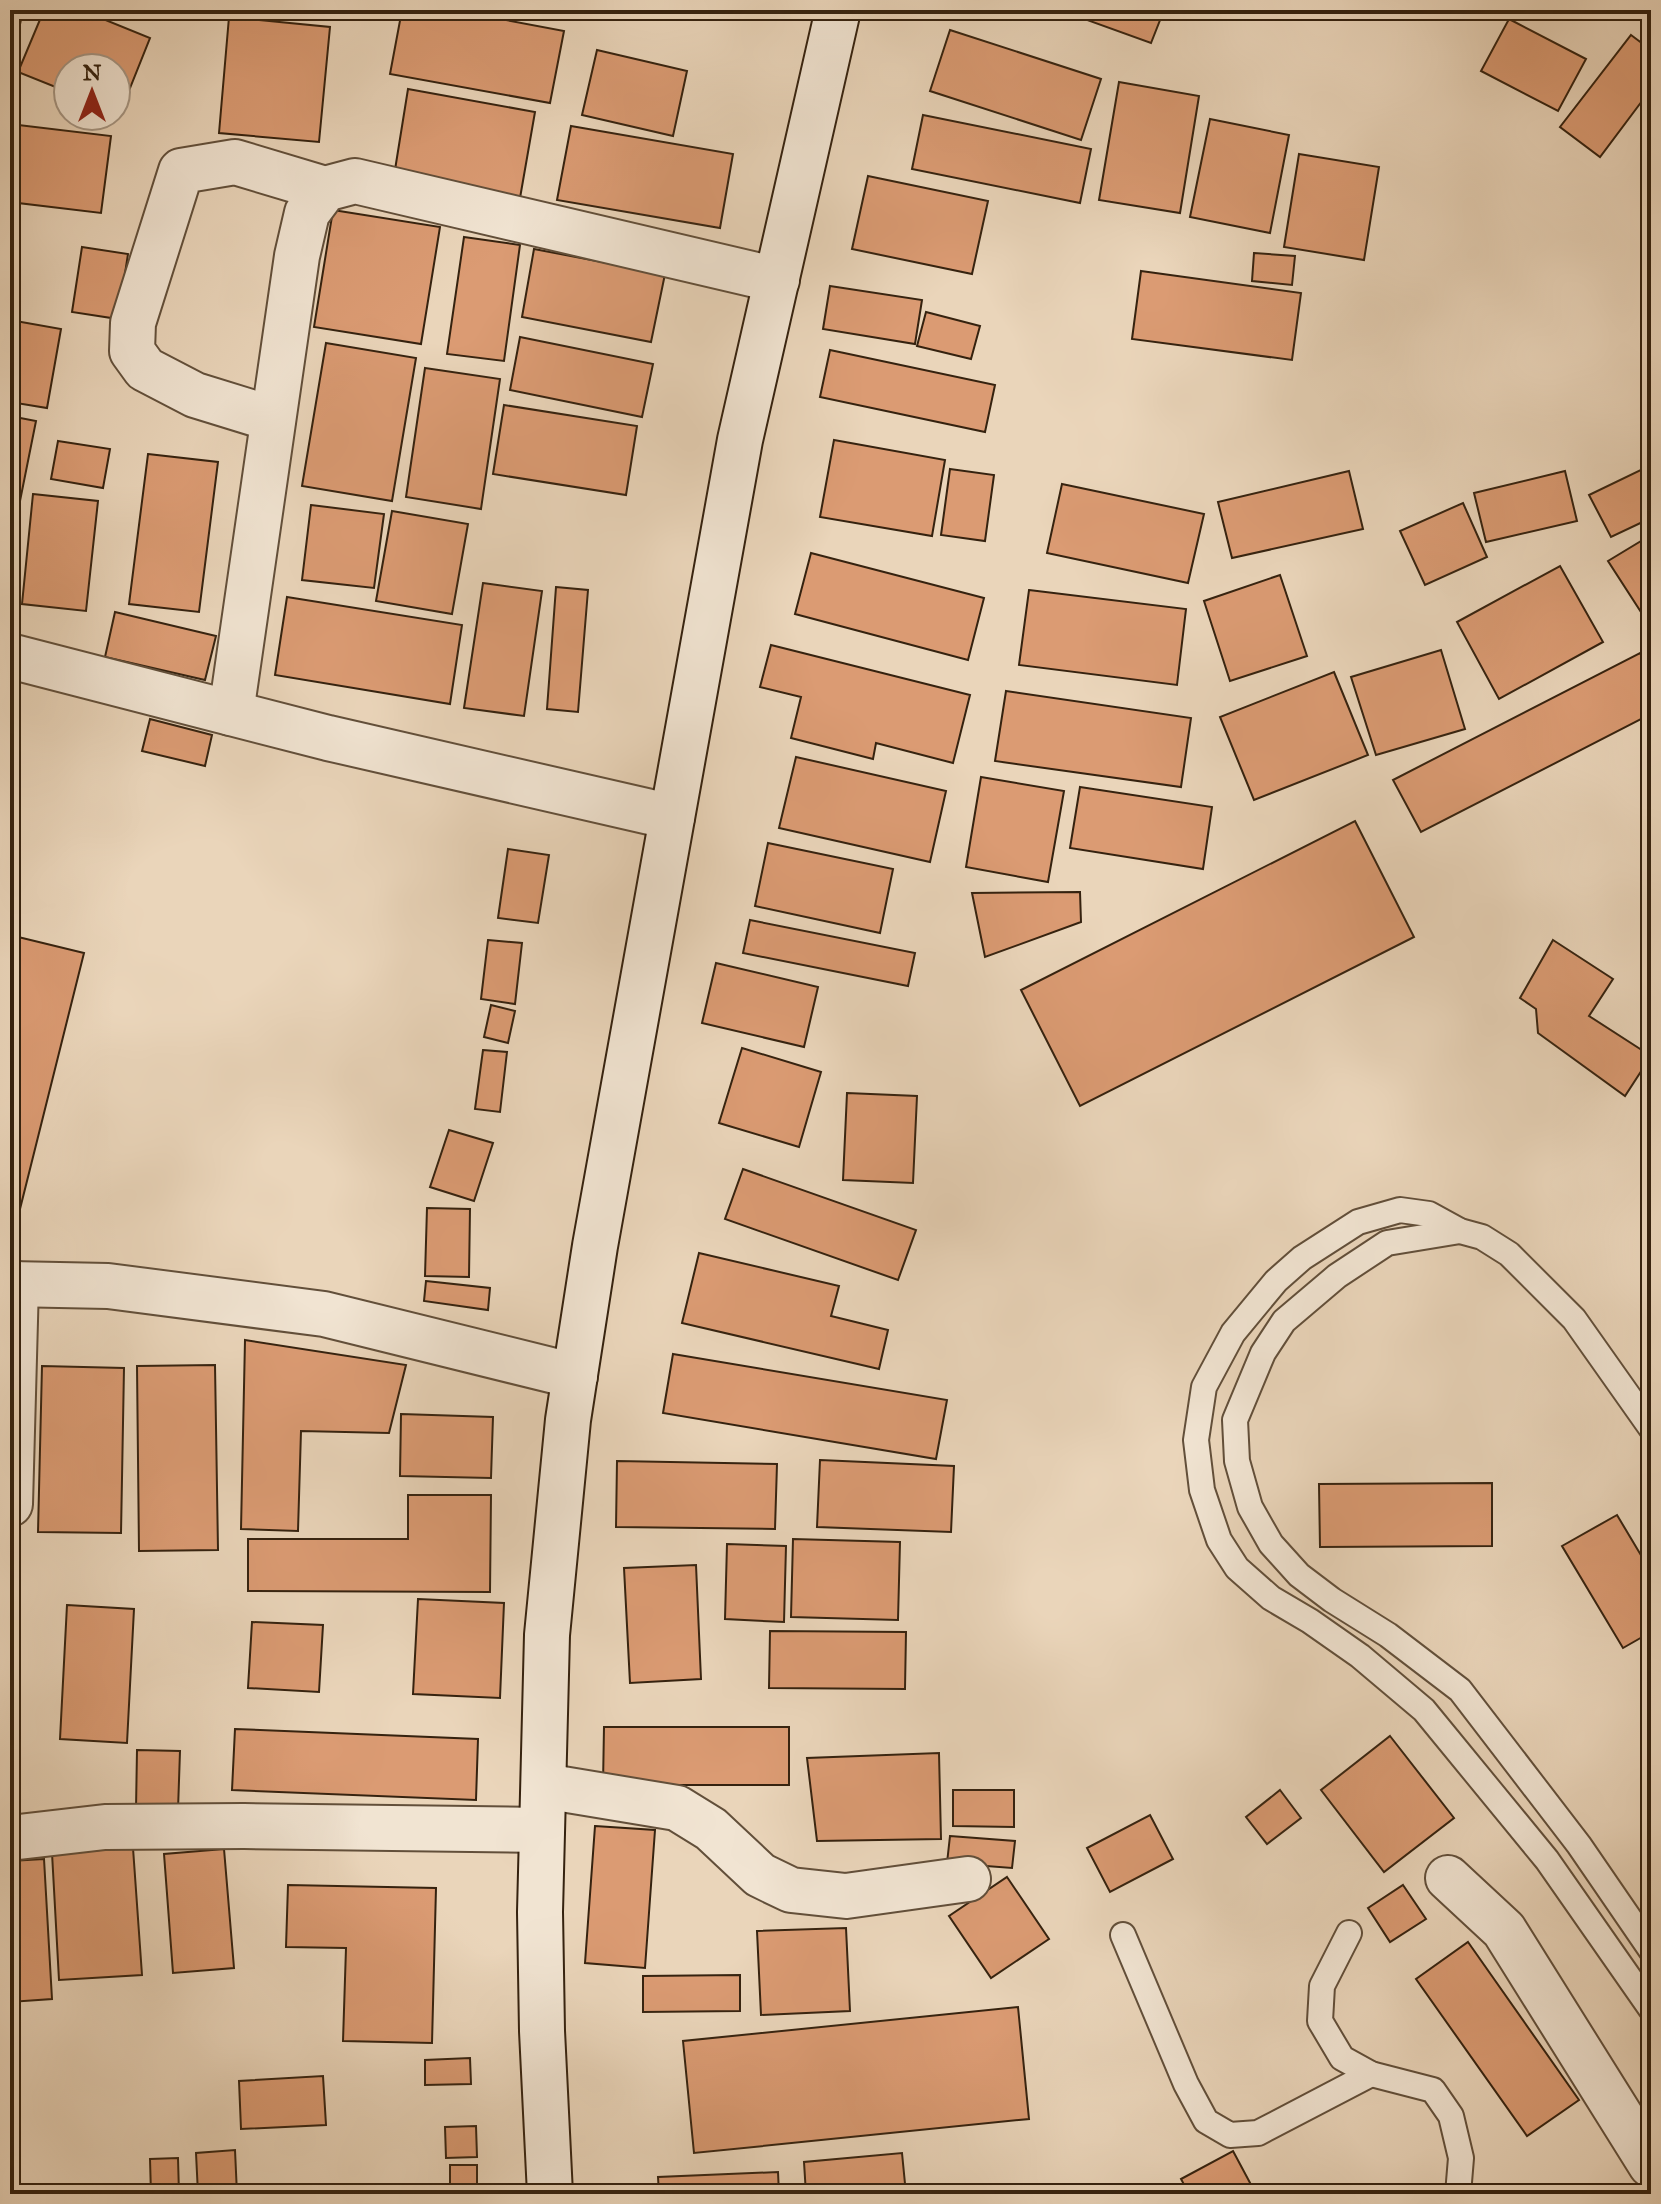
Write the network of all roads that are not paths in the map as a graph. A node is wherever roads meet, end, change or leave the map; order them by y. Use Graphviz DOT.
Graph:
graph roads {
  1 [pos="838,10"];
  2 [pos="325,189"];
  3 [pos="777,280"];
  4 [pos="273,419"];
  5 [pos="10,656"];
  6 [pos="231,713"];
  7 [pos="672,817"];
  8 [pos="1460,1231"];
  9 [pos="13,1284"];
  10 [pos="575,1376"];
  11 [pos="1651,1428"];
  12 [pos="10,1504"];
  13 [pos="544,1786"];
  14 [pos="542,1830"];
  15 [pos="10,1838"];
  16 [pos="1448,1878"];
  17 [pos="968,1879"];
  18 [pos="1349,1933"];
  19 [pos="1123,1935"];
  20 [pos="1651,1950"];
  21 [pos="1651,2009"];
  22 [pos="1371,2074"];
  23 [pos="1651,2165"];
  24 [pos="550,2194"];
  25 [pos="1458,2194"];
  1 -- 3 [label="street"];
  2 -- 3 [label="street"];
  2 -- 4 [label="street"];
  2 -- 4 [label="street"];
  3 -- 7 [label="street"];
  4 -- 6 [label="street"];
  5 -- 6 [label="street"];
  6 -- 7 [label="street"];
  7 -- 10 [label="street"];
  8 -- 11 [label="lane"];
  8 -- 20 [label="lane"];
  8 -- 21 [label="lane"];
  9 -- 10 [label="street"];
  9 -- 12 [label="street"];
  10 -- 13 [label="street"];
  13 -- 14 [label="street"];
  13 -- 17 [label="street"];
  14 -- 15 [label="street"];
  14 -- 24 [label="street"];
  16 -- 23 [label="street"];
  18 -- 22 [label="lane"];
  19 -- 22 [label="lane"];
  22 -- 25 [label="lane"];
}
